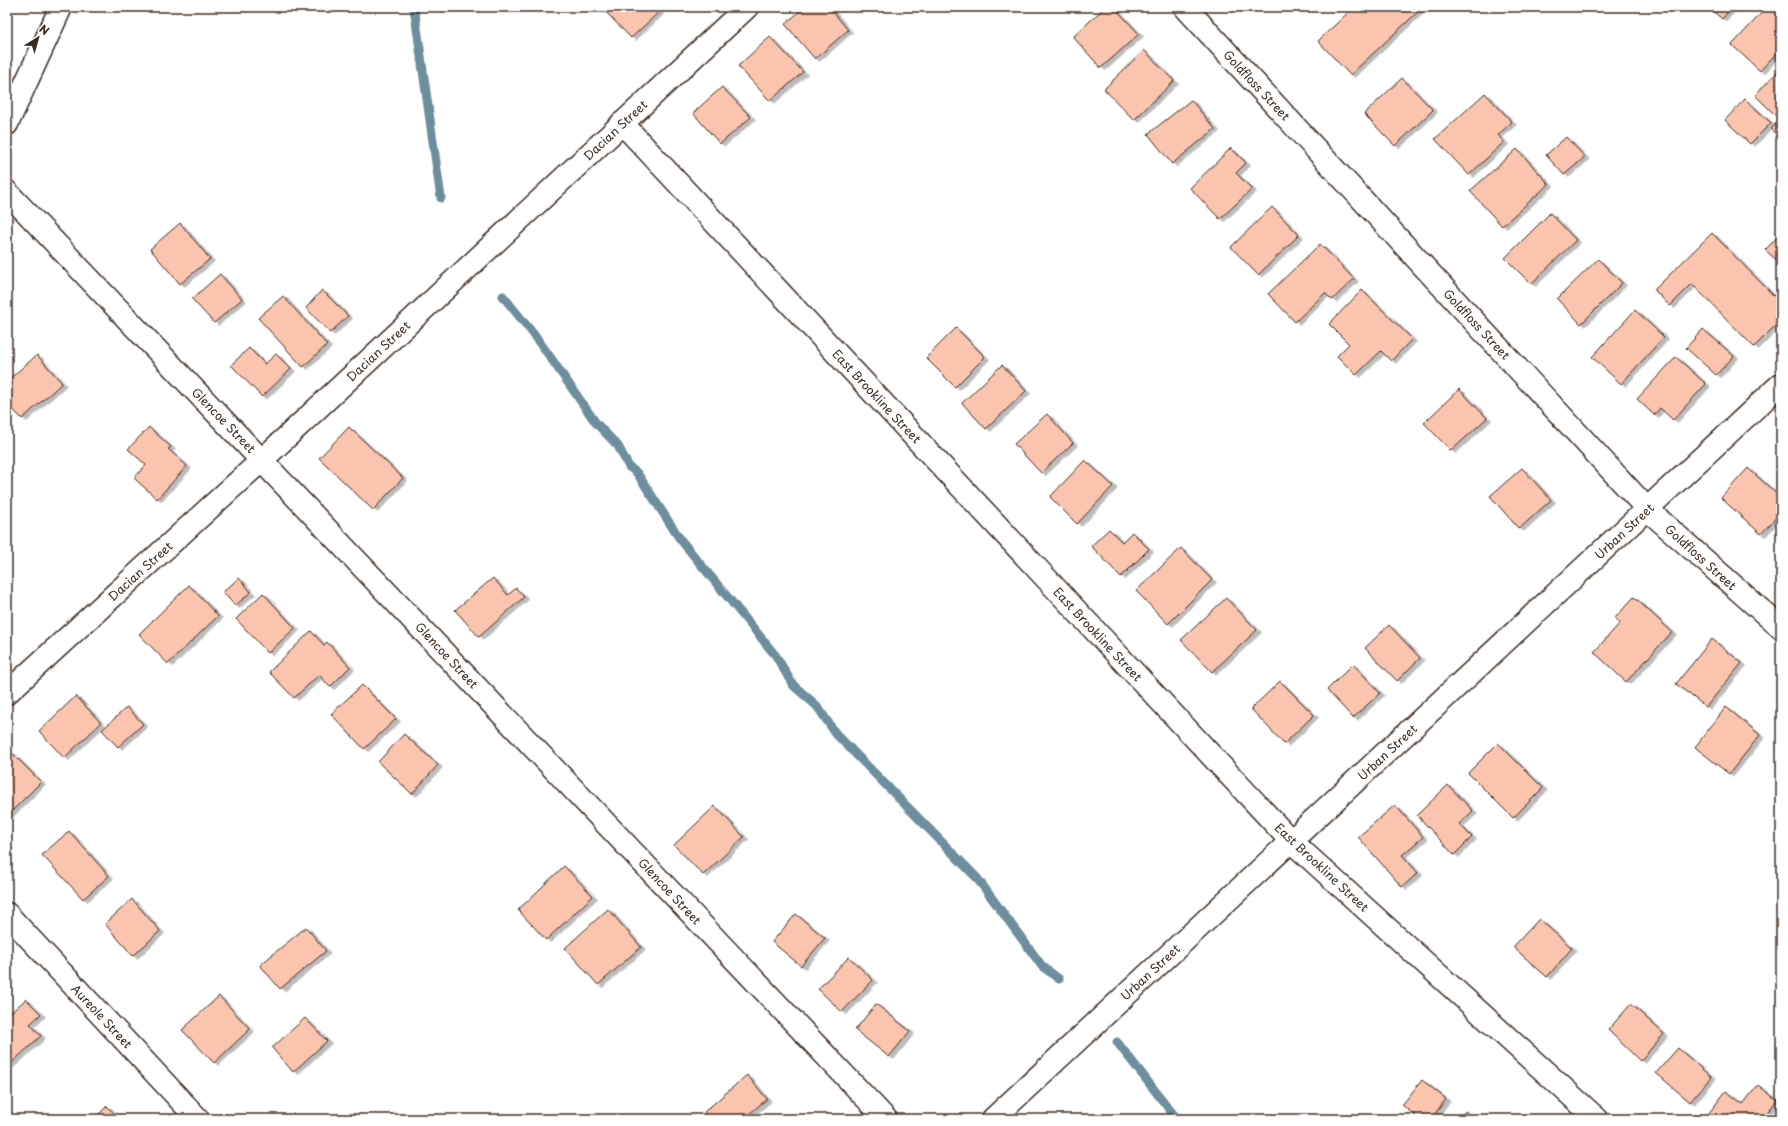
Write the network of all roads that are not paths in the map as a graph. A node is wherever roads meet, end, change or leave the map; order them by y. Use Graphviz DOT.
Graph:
graph roads {
  1 [pos="61,7"];
  2 [pos="747,7"];
  3 [pos="1185,7"];
  4 [pos="622,123"];
  5 [pos="7,124"];
  6 [pos="7,192"];
  7 [pos="1781,384"];
  8 [pos="262,460"];
  9 [pos="1648,510"];
  10 [pos="1781,628"];
  11 [pos="7,693"];
  12 [pos="1291,841"];
  13 [pos="7,914"];
  14 [pos="198,1119"];
  15 [pos="886,1119"];
  16 [pos="992,1119"];
  17 [pos="1598,1119"];
  1 -- 5 [label="street"];
  2 -- 4 [label="street, Dacian Street"];
  3 -- 9 [label="street, Goldfloss Street"];
  4 -- 8 [label="street, Dacian Street"];
  4 -- 12 [label="street, East Brookline Street"];
  6 -- 8 [label="street, Glencoe Street"];
  7 -- 9 [label="street, Urban Street"];
  8 -- 11 [label="street, Dacian Street"];
  8 -- 15 [label="street, Glencoe Street"];
  9 -- 10 [label="street, Goldfloss Street"];
  9 -- 12 [label="street, Urban Street"];
  12 -- 16 [label="street, Urban Street"];
  12 -- 17 [label="street, East Brookline Street"];
  13 -- 14 [label="street, Aureole Street"];
}
